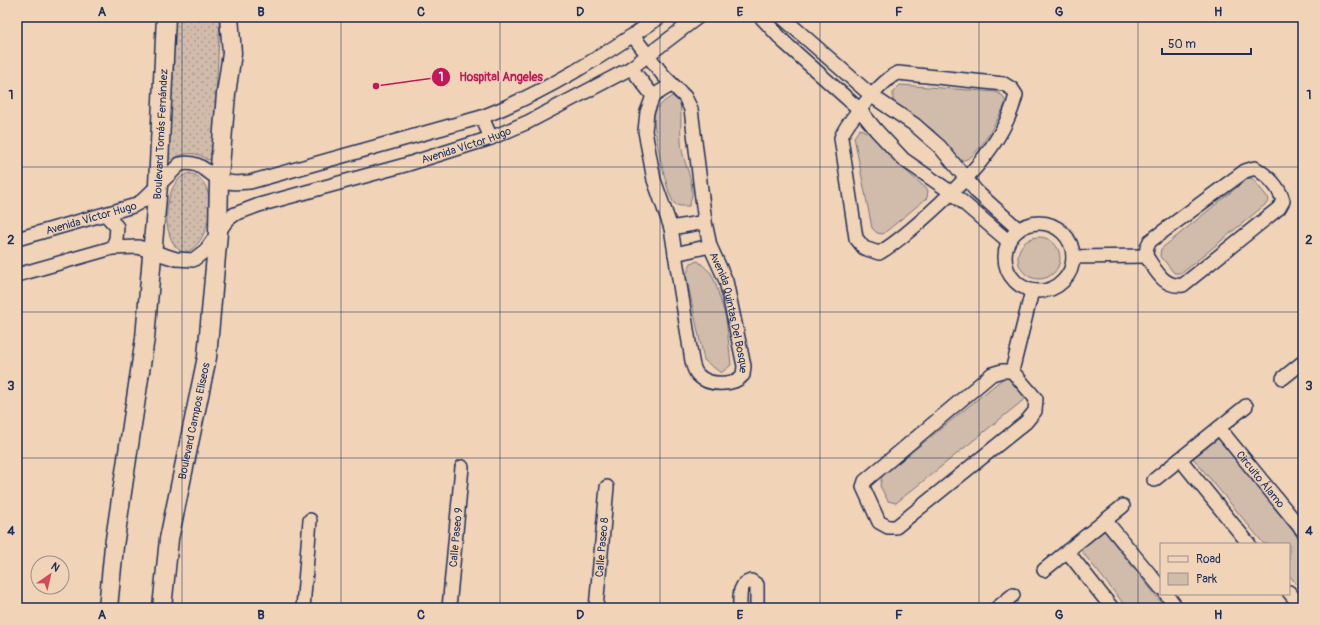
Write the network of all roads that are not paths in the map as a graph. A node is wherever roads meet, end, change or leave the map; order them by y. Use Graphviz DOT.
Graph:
graph roads {
  1 [pos="166,17"];
  2 [pos="229,17"];
  3 [pos="660,17"];
  4 [pos="698,17"];
  5 [pos="761,17"];
  6 [pos="782,17"];
  7 [pos="798,30"];
  8 [pos="633,36"];
  9 [pos="785,43"];
  10 [pos="648,56"];
  11 [pos="631,68"];
  12 [pos="671,85"];
  13 [pos="653,96"];
  14 [pos="872,96"];
  15 [pos="860,110"];
  16 [pos="482,117"];
  17 [pos="491,138"];
  18 [pos="218,178"];
  19 [pos="965,179"];
  20 [pos="158,185"];
  21 [pos="952,193"];
  22 [pos="106,215"];
  23 [pos="705,222"];
  24 [pos="671,228"];
  25 [pos="1018,229"];
  26 [pos="218,233"];
  27 [pos="17,239"];
  28 [pos="1008,241"];
  29 [pos="710,246"];
  30 [pos="112,248"];
  31 [pos="152,251"];
  32 [pos="675,254"];
  33 [pos="1146,256"];
  34 [pos="1073,257"];
  35 [pos="17,275"];
  36 [pos="1032,291"];
  37 [pos="1301,369"];
  38 [pos="1012,370"];
  39 [pos="1283,378"];
  40 [pos="1246,406"];
  41 [pos="1219,428"];
  42 [pos="1180,460"];
  43 [pos="462,467"];
  44 [pos="1154,480"];
  45 [pos="607,487"];
  46 [pos="1123,506"];
  47 [pos="310,520"];
  48 [pos="1105,520"];
  49 [pos="1303,531"];
  50 [pos="1248,543"];
  51 [pos="1067,551"];
  52 [pos="1044,570"];
  53 [pos="1160,587"];
  54 [pos="1290,593"];
  55 [pos="1012,595"];
  56 [pos="1167,595"];
  57 [pos="108,608"];
  58 [pos="162,608"];
  59 [pos="303,608"];
  60 [pos="449,608"];
  61 [pos="596,608"];
  62 [pos="740,608"];
  63 [pos="757,608"];
  64 [pos="997,608"];
  65 [pos="1112,608"];
  66 [pos="1177,608"];
  67 [pos="1302,608"];
  1 -- 20 [label="main road, Boulevard Tomás Fernández"];
  2 -- 18 [label="main road"];
  3 -- 8 [label="street, Avenida Víctor Hugo"];
  4 -- 10 [label="street, Avenida Víctor Hugo"];
  5 -- 9 [label="street"];
  6 -- 7 [label="street"];
  7 -- 9 [label="street"];
  7 -- 14 [label="street"];
  8 -- 10 [label="street, Avenida Quintas Del Bosque"];
  8 -- 16 [label="street, Avenida Víctor Hugo"];
  9 -- 15 [label="street"];
  10 -- 11 [label="street, Avenida Víctor Hugo"];
  10 -- 12 [label="street, Avenida Quintas Del Bosque"];
  11 -- 13 [label="street"];
  11 -- 17 [label="street, Avenida Víctor Hugo"];
  12 -- 13 [label="street"];
  12 -- 23 [label="street, Avenida Quintas Del Bosque"];
  13 -- 24 [label="street, Avenida Quintas Del Bosque"];
  14 -- 15 [label="street"];
  14 -- 19 [label="street"];
  14 -- 19 [label="street"];
  15 -- 21 [label="street"];
  15 -- 21 [label="street"];
  16 -- 17 [label="street"];
  16 -- 18 [label="street, Avenida Víctor Hugo"];
  17 -- 26 [label="street, Avenida Víctor Hugo"];
  18 -- 20 [label="street"];
  18 -- 26 [label="main road"];
  19 -- 21 [label="street"];
  19 -- 25 [label="street"];
  20 -- 22 [label="street, Avenida Víctor Hugo"];
  20 -- 31 [label="main road, Boulevard Tomás Fernández"];
  21 -- 28 [label="street"];
  22 -- 27 [label="street, Avenida Víctor Hugo"];
  22 -- 30 [label="street"];
  23 -- 24 [label="street"];
  23 -- 29 [label="street, Avenida Quintas Del Bosque"];
  24 -- 32 [label="street, Avenida Quintas Del Bosque"];
  25 -- 28 [label="street"];
  25 -- 34 [label="street"];
  26 -- 31 [label="street"];
  26 -- 58 [label="main road, Boulevard Campos Eliseos"];
  28 -- 36 [label="street"];
  29 -- 32 [label="street, Avenida Quintas Del Bosque"];
  29 -- 32 [label="street, Avenida Quintas Del Bosque"];
  30 -- 31 [label="street"];
  30 -- 35 [label="street"];
  31 -- 57 [label="main road"];
  33 -- 33 [label="street"];
  33 -- 34 [label="street"];
  34 -- 36 [label="street"];
  36 -- 38 [label="street"];
  37 -- 39 [label="street"];
  38 -- 38 [label="street"];
  40 -- 41 [label="street"];
  41 -- 42 [label="street"];
  41 -- 49 [label="street, Circuito Álamo"];
  42 -- 44 [label="street"];
  42 -- 50 [label="street"];
  43 -- 60 [label="street, Calle Paseo 9"];
  45 -- 61 [label="street, Calle Paseo 8"];
  46 -- 48 [label="street"];
  47 -- 59 [label="street"];
  48 -- 51 [label="street"];
  48 -- 53 [label="street"];
  51 -- 52 [label="street"];
  51 -- 65 [label="street"];
  54 -- 67 [label="street"];
  55 -- 64 [label="street"];
  56 -- 66 [label="street"];
  62 -- 63 [label="street"];
}
